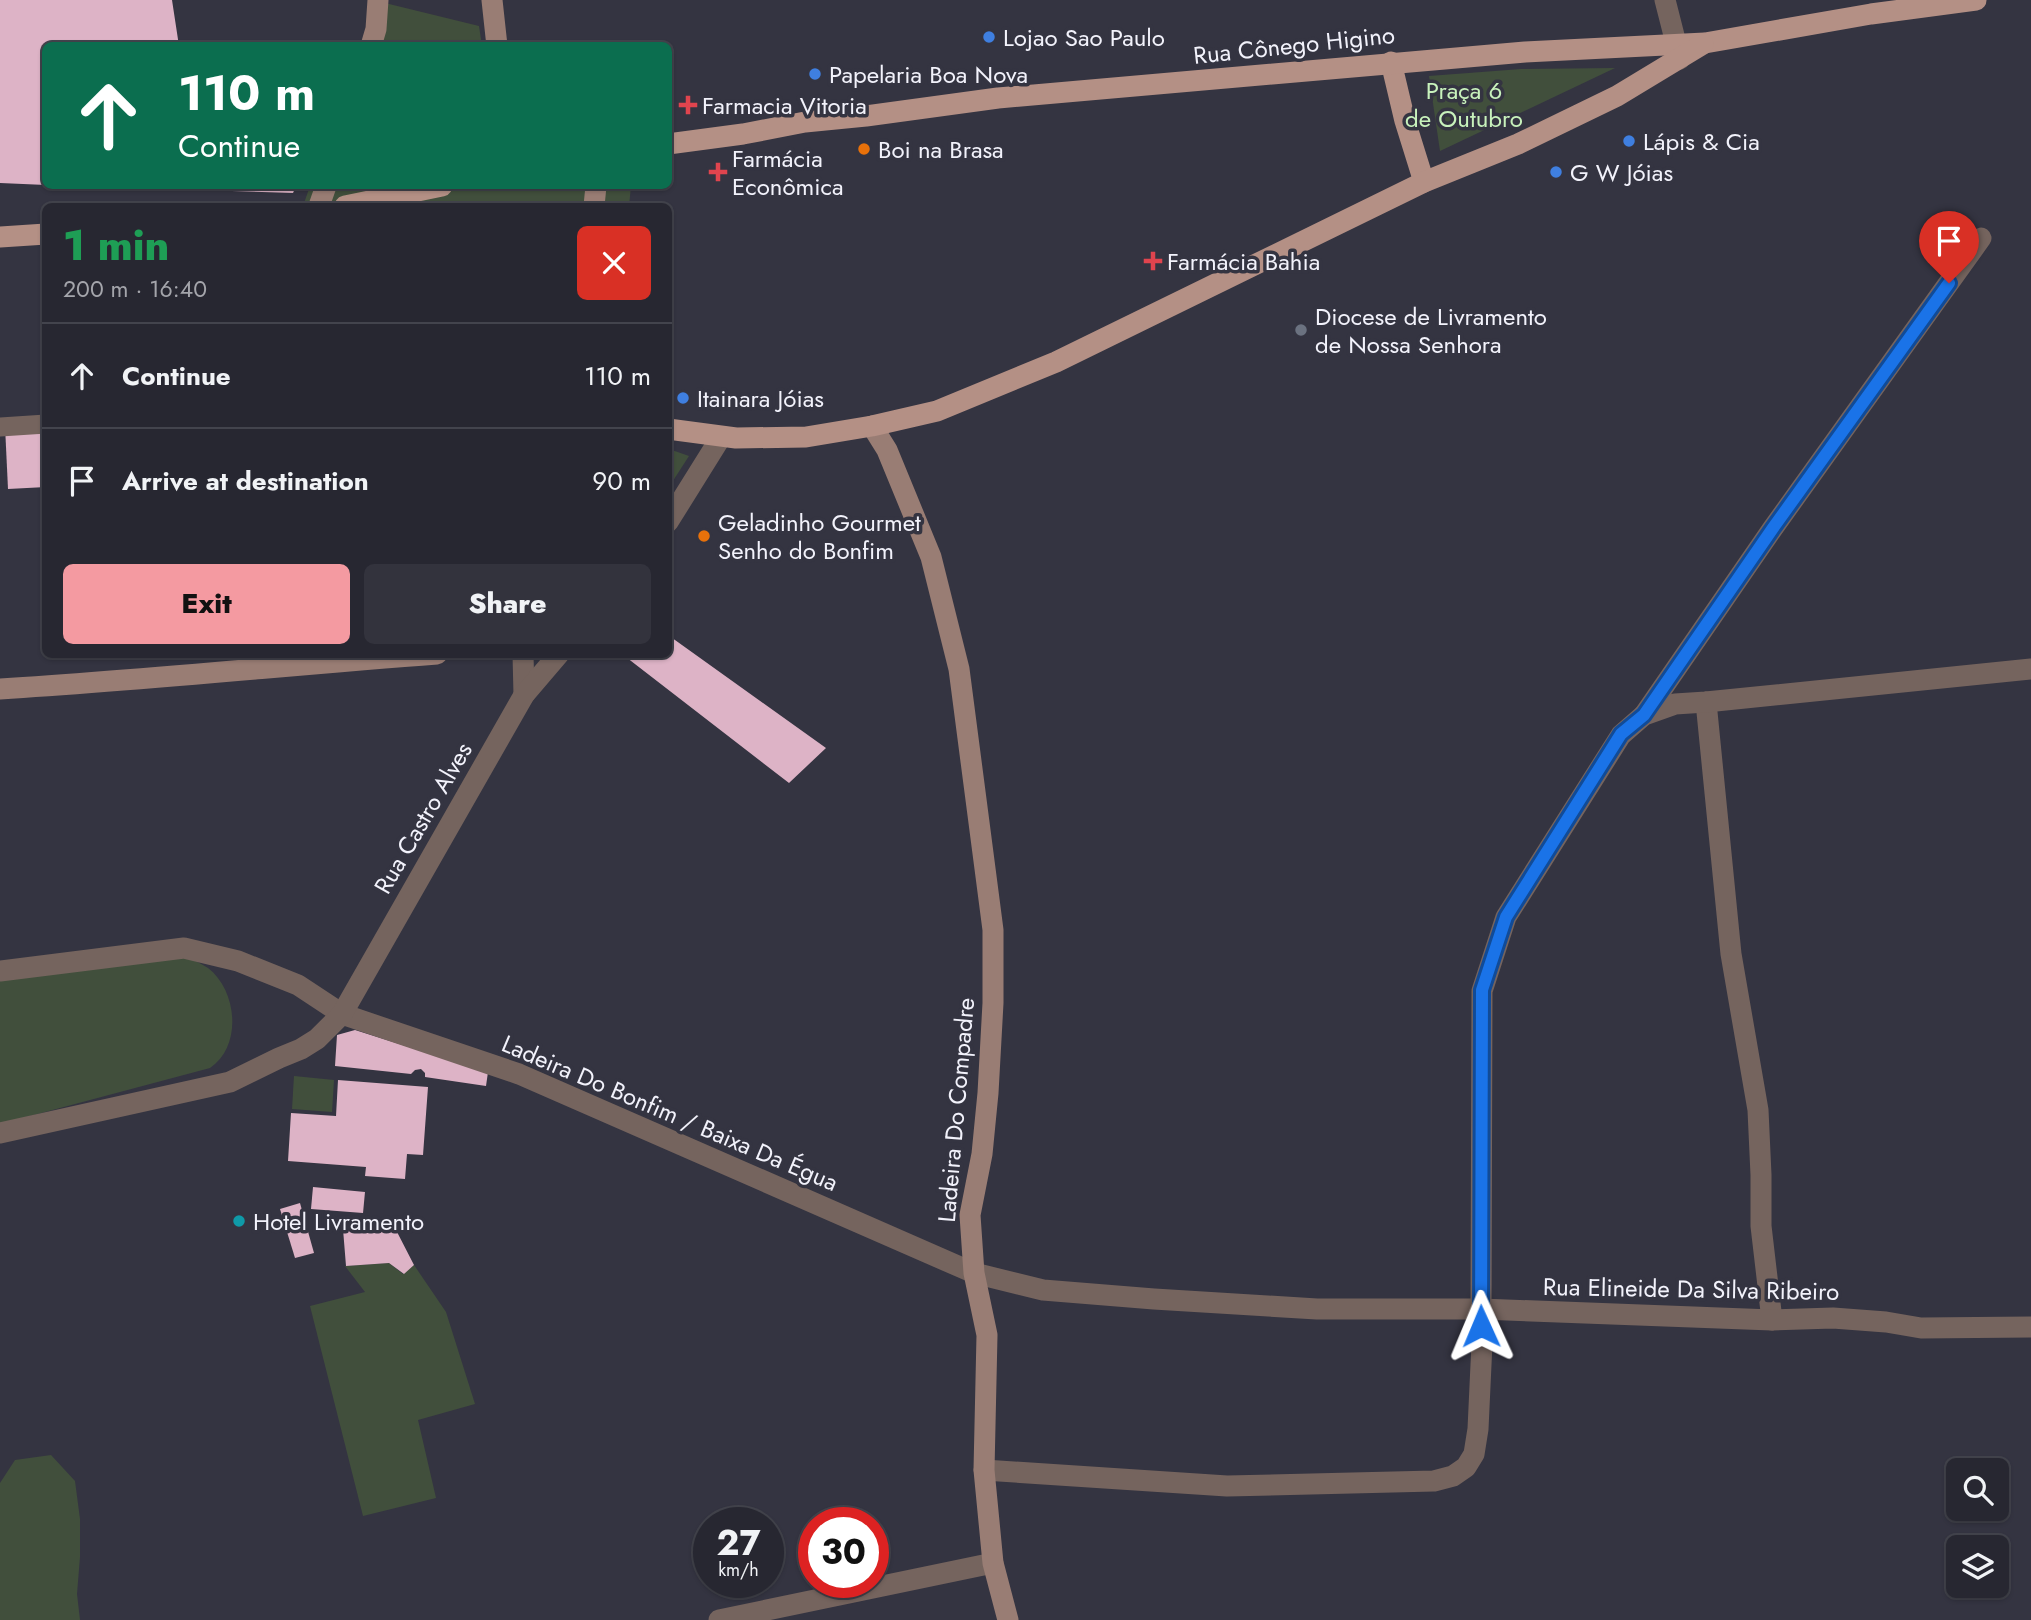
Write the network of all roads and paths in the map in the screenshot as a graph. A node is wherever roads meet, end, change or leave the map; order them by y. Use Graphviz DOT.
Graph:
graph roads {
  1 [pos="378,0"];
  2 [pos="492,0"];
  3 [pos="1665,0"];
  4 [pos="1976,0"];
  5 [pos="372,42"];
  6 [pos="497,42"];
  7 [pos="1678,52"];
  8 [pos="1391,62"];
  9 [pos="672,143"];
  10 [pos="1424,182"];
  11 [pos="427,189"];
  12 [pos="360,203"];
  13 [pos="42,234"];
  14 [pos="0,237"];
  15 [pos="1981,238"];
  16 [pos="42,424"];
  17 [pos="872,426"];
  18 [pos="0,427"];
  19 [pos="672,430"];
  20 [pos="721,437"];
  21 [pos="672,516"];
  22 [pos="385,658"];
  23 [pos="523,658"];
  24 [pos="556,658"];
  25 [pos="2031,668"];
  26 [pos="0,689"];
  27 [pos="524,695"];
  28 [pos="1706,702"];
  29 [pos="1644,715"];
  30 [pos="0,971"];
  31 [pos="342,1014"];
  32 [pos="0,1133"];
  33 [pos="974,1273"];
  34 [pos="1480,1310"];
  35 [pos="1772,1320"];
  36 [pos="2031,1327"];
  37 [pos="984,1469"];
  38 [pos="993,1563"];
  39 [pos="719,1620"];
  40 [pos="1008,1620"];
  1 -- 5 [label="street"];
  2 -- 6 [label="street"];
  3 -- 7 [label="street"];
  4 -- 7 [label="main road, Rua Cônego Higino"];
  7 -- 8 [label="main road, Rua Cônego Higino"];
  7 -- 10 [label="main road"];
  8 -- 9 [label="main road, Rua Cônego Higino"];
  8 -- 10 [label="main road"];
  10 -- 17 [label="main road"];
  11 -- 12 [label="main road"];
  13 -- 14 [label="main road"];
  15 -- 29 [label="street"];
  16 -- 18 [label="lane"];
  17 -- 20 [label="main road"];
  17 -- 33 [label="street, Ladeira Do Compadre"];
  19 -- 20 [label="main road"];
  20 -- 21 [label="street"];
  22 -- 26 [label="street"];
  23 -- 27 [label="street"];
  24 -- 27 [label="street, Rua Castro Alves"];
  25 -- 28 [label="street"];
  27 -- 31 [label="street, Rua Castro Alves"];
  28 -- 29 [label="street"];
  28 -- 35 [label="street"];
  29 -- 34 [label="street"];
  30 -- 31 [label="street, Ladeira Do Bonfim / Baixa Da Égua"];
  31 -- 32 [label="street, Rua Castro Alves"];
  31 -- 33 [label="street, Ladeira Do Bonfim / Baixa Da Égua"];
  33 -- 34 [label="street, Rua Elineide Da Silva Ribeiro"];
  33 -- 37 [label="street, Ladeira Do Compadre"];
  34 -- 35 [label="street, Rua Elineide Da Silva Ribeiro"];
  34 -- 37 [label="street"];
  35 -- 36 [label="street, Rua Elineide Da Silva Ribeiro"];
  37 -- 38 [label="street, Ladeira Do Compadre"];
  38 -- 39 [label="street"];
  38 -- 40 [label="street"];
}
